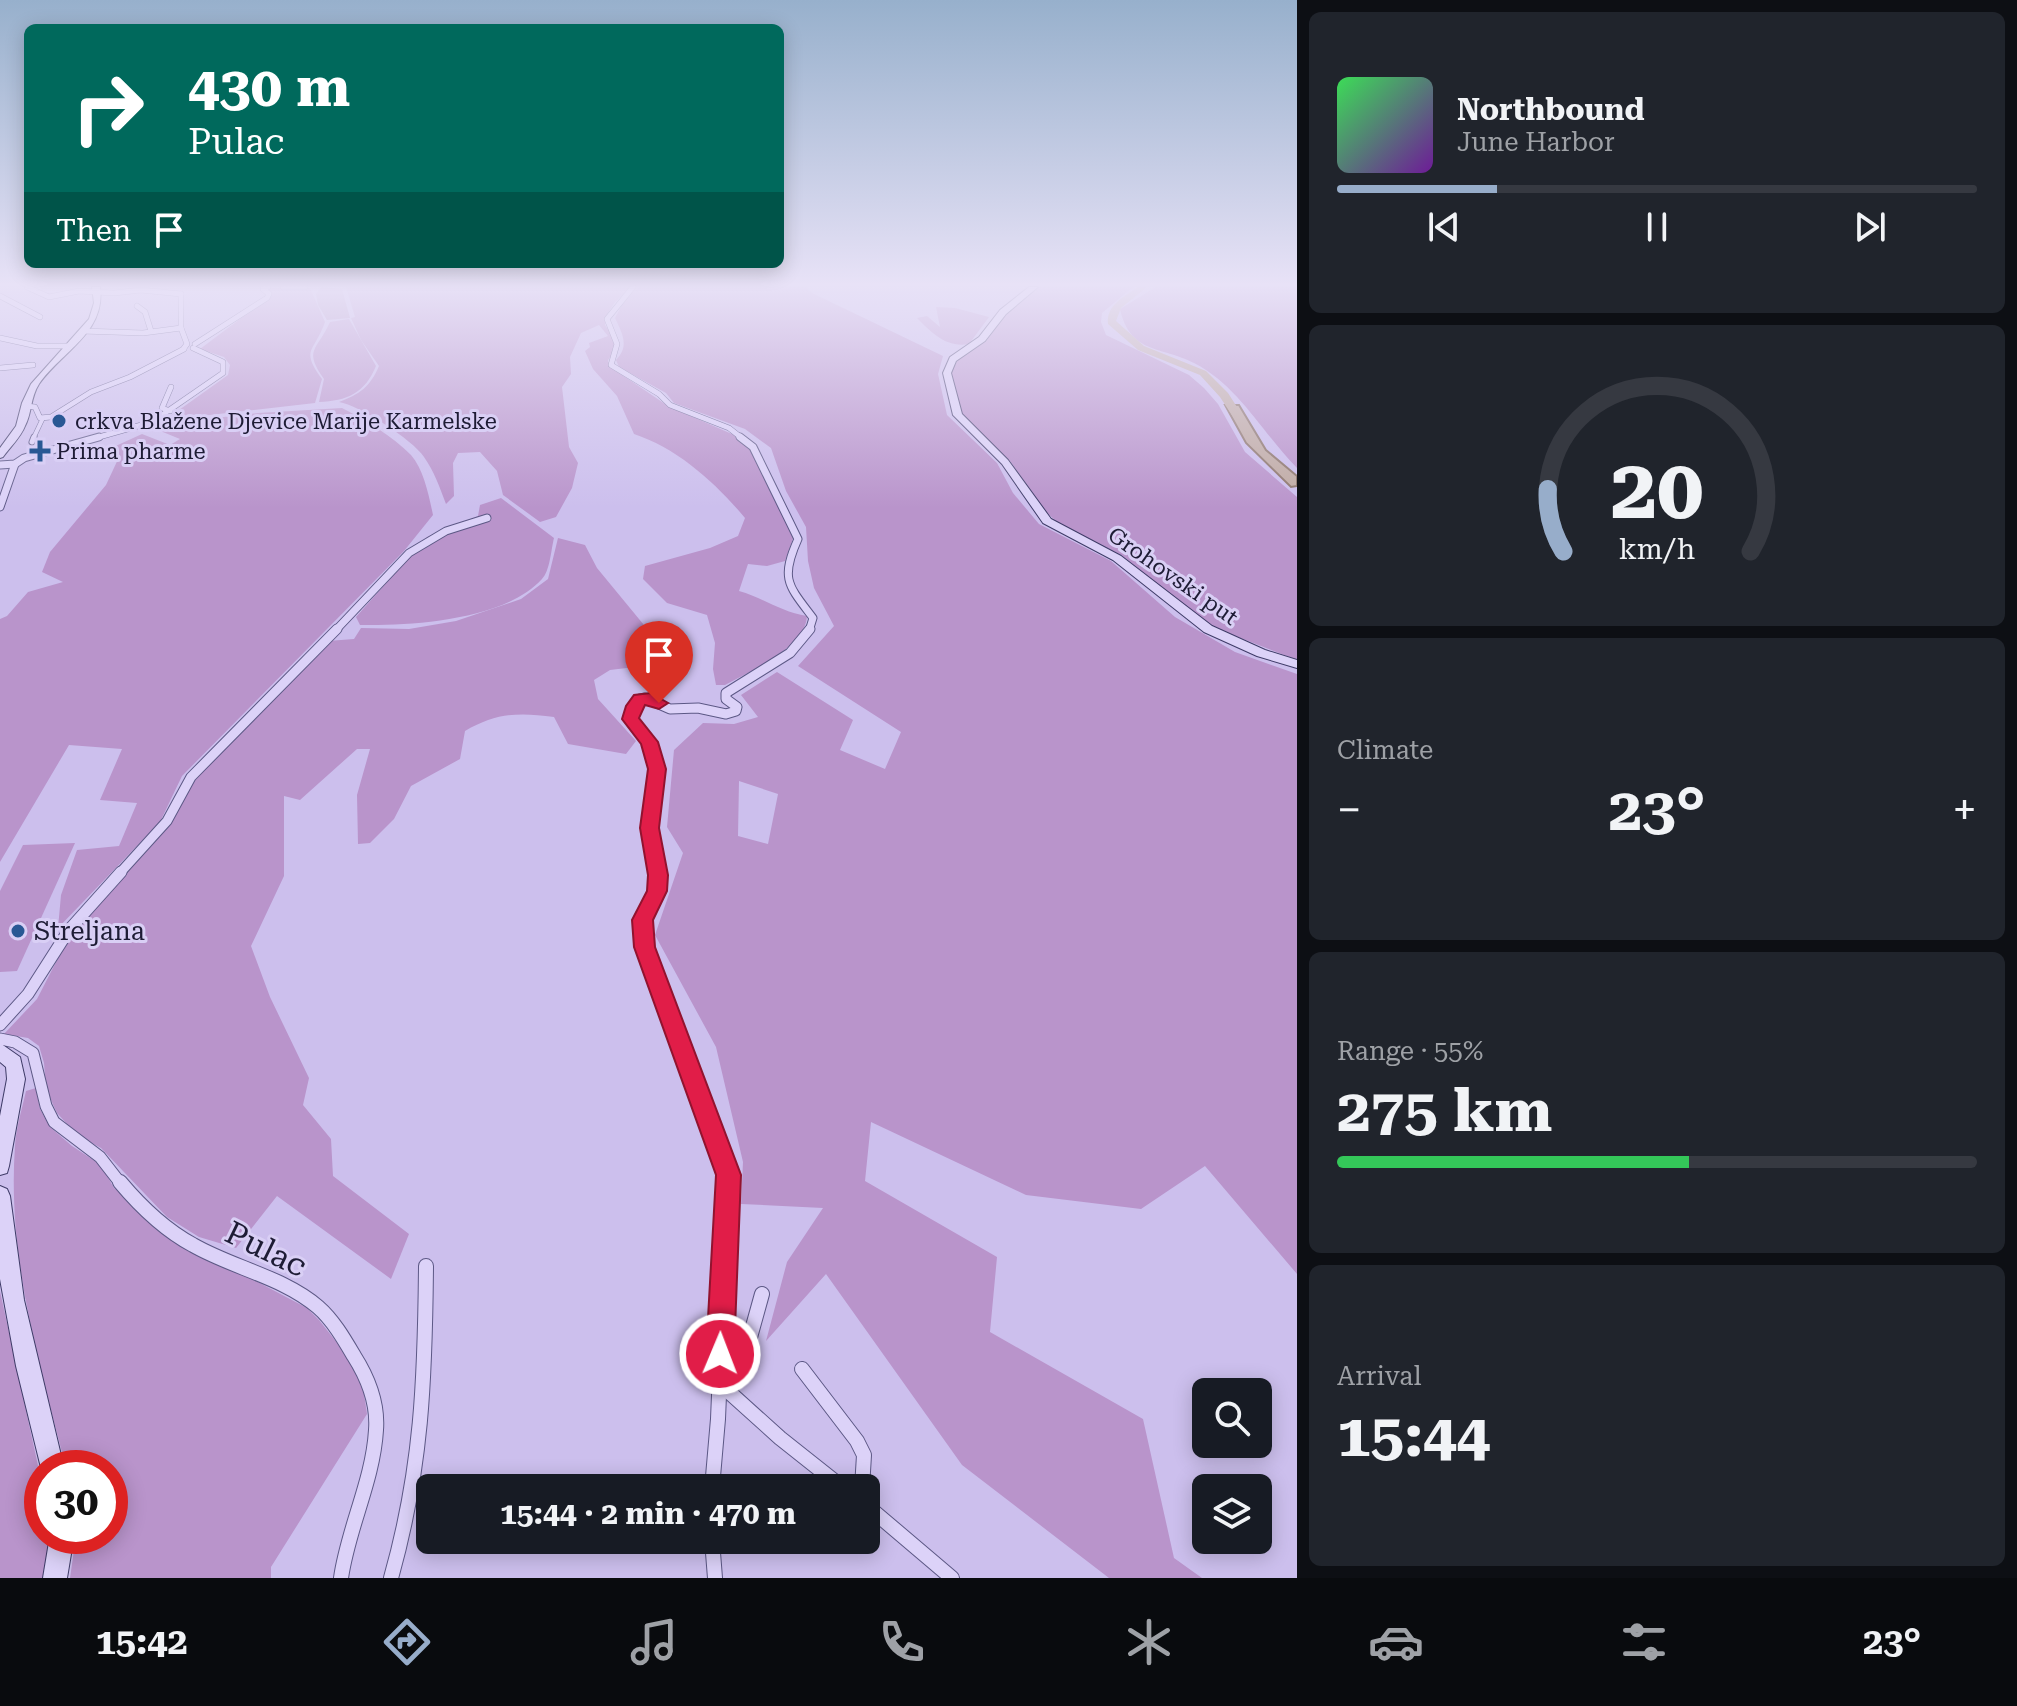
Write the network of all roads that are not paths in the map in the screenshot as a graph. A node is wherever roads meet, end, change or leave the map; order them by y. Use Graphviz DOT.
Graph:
graph roads {
  1 [pos="54,361"];
  2 [pos="162,361"];
  3 [pos="220,361"];
  4 [pos="613,361"];
  5 [pos="952,361"];
  6 [pos="33,365"];
  7 [pos="0,368"];
  8 [pos="171,387"];
  9 [pos="25,406"];
  10 [pos="170,411"];
  11 [pos="43,418"];
  12 [pos="32,442"];
  13 [pos="0,455"];
  14 [pos="15,464"];
  15 [pos="0,465"];
  16 [pos="0,507"];
  17 [pos="487,518"];
  18 [pos="1297,664"];
  19 [pos="0,1025"];
  20 [pos="0,1039"];
  21 [pos="0,1051"];
  22 [pos="0,1166"];
  23 [pos="0,1196"];
  24 [pos="426,1266"];
  25 [pos="762,1294"];
  26 [pos="802,1369"];
  27 [pos="723,1386"];
  28 [pos="47,1450"];
  29 [pos="714,1474"];
  30 [pos="825,1474"];
  31 [pos="863,1474"];
  32 [pos="880,1516"];
  33 [pos="62,1554"];
  34 [pos="713,1554"];
  35 [pos="55,1578"];
  36 [pos="341,1578"];
  37 [pos="391,1578"];
  38 [pos="715,1578"];
  39 [pos="952,1578"];
  1 -- 9 [label="main road"];
  2 -- 11 [label="street"];
  3 -- 10 [label="street"];
  4 -- 27 [label="street"];
  5 -- 18 [label="main road, Grohovski put"];
  6 -- 7 [label="street"];
  8 -- 10 [label="street"];
  9 -- 11 [label="street"];
  9 -- 13 [label="main road"];
  10 -- 14 [label="street"];
  11 -- 12 [label="street"];
  14 -- 15 [label="street"];
  14 -- 16 [label="street"];
  17 -- 19 [label="street"];
  20 -- 36 [label="street, Pulac"];
  21 -- 22 [label="main road"];
  23 -- 28 [label="main road"];
  24 -- 37 [label="street"];
  25 -- 27 [label="street"];
  26 -- 31 [label="street"];
  27 -- 29 [label="street"];
  27 -- 30 [label="street"];
  32 -- 39 [label="street"];
  33 -- 35 [label="main road"];
  34 -- 38 [label="street"];
}
